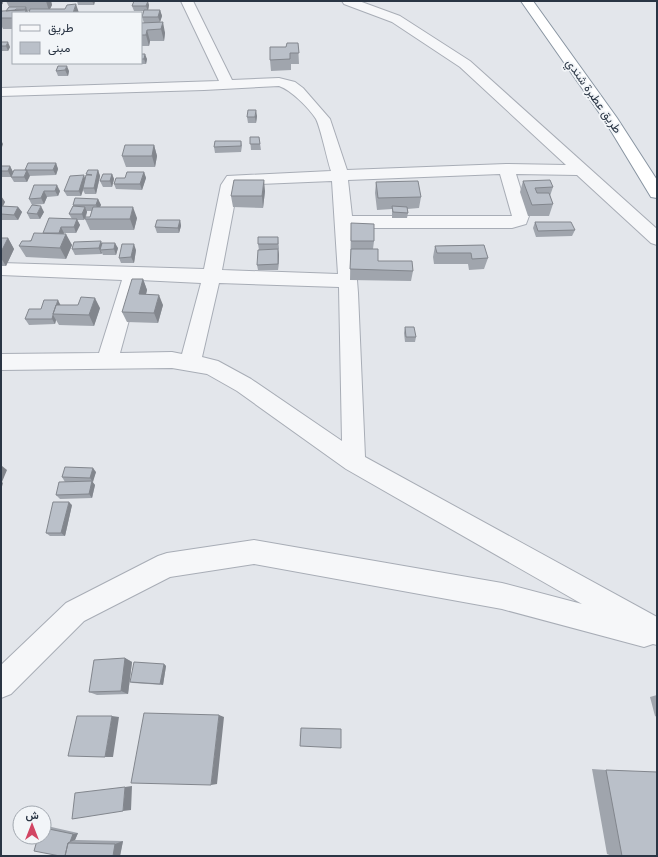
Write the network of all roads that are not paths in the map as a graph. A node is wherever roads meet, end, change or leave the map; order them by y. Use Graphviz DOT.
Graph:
graph roads {
  1 [pos="187,1"];
  2 [pos="348,1"];
  3 [pos="527,1"];
  4 [pos="228,85"];
  5 [pos="1,92"];
  6 [pos="506,169"];
  7 [pos="580,170"];
  8 [pos="340,175"];
  9 [pos="657,193"];
  10 [pos="343,222"];
  11 [pos="657,240"];
  12 [pos="1,270"];
  13 [pos="133,274"];
  14 [pos="212,276"];
  15 [pos="348,281"];
  16 [pos="107,361"];
  17 [pos="1,362"];
  18 [pos="190,364"];
  19 [pos="354,462"];
  20 [pos="657,632"];
  21 [pos="657,638"];
  22 [pos="1,684"];
  1 -- 4 [label="street"];
  2 -- 7 [label="street"];
  3 -- 9 [label="highway, طريق عطبرة شندي"];
  4 -- 5 [label="street"];
  4 -- 8 [label="street"];
  6 -- 7 [label="street"];
  6 -- 8 [label="street"];
  6 -- 10 [label="street"];
  7 -- 11 [label="street"];
  8 -- 10 [label="street"];
  8 -- 14 [label="street"];
  10 -- 15 [label="street"];
  12 -- 13 [label="street"];
  13 -- 14 [label="street"];
  13 -- 16 [label="street"];
  14 -- 15 [label="street"];
  14 -- 18 [label="street"];
  15 -- 19 [label="street"];
  16 -- 17 [label="street"];
  16 -- 18 [label="street"];
  18 -- 19 [label="street"];
  19 -- 20 [label="street"];
  21 -- 22 [label="street"];
}
